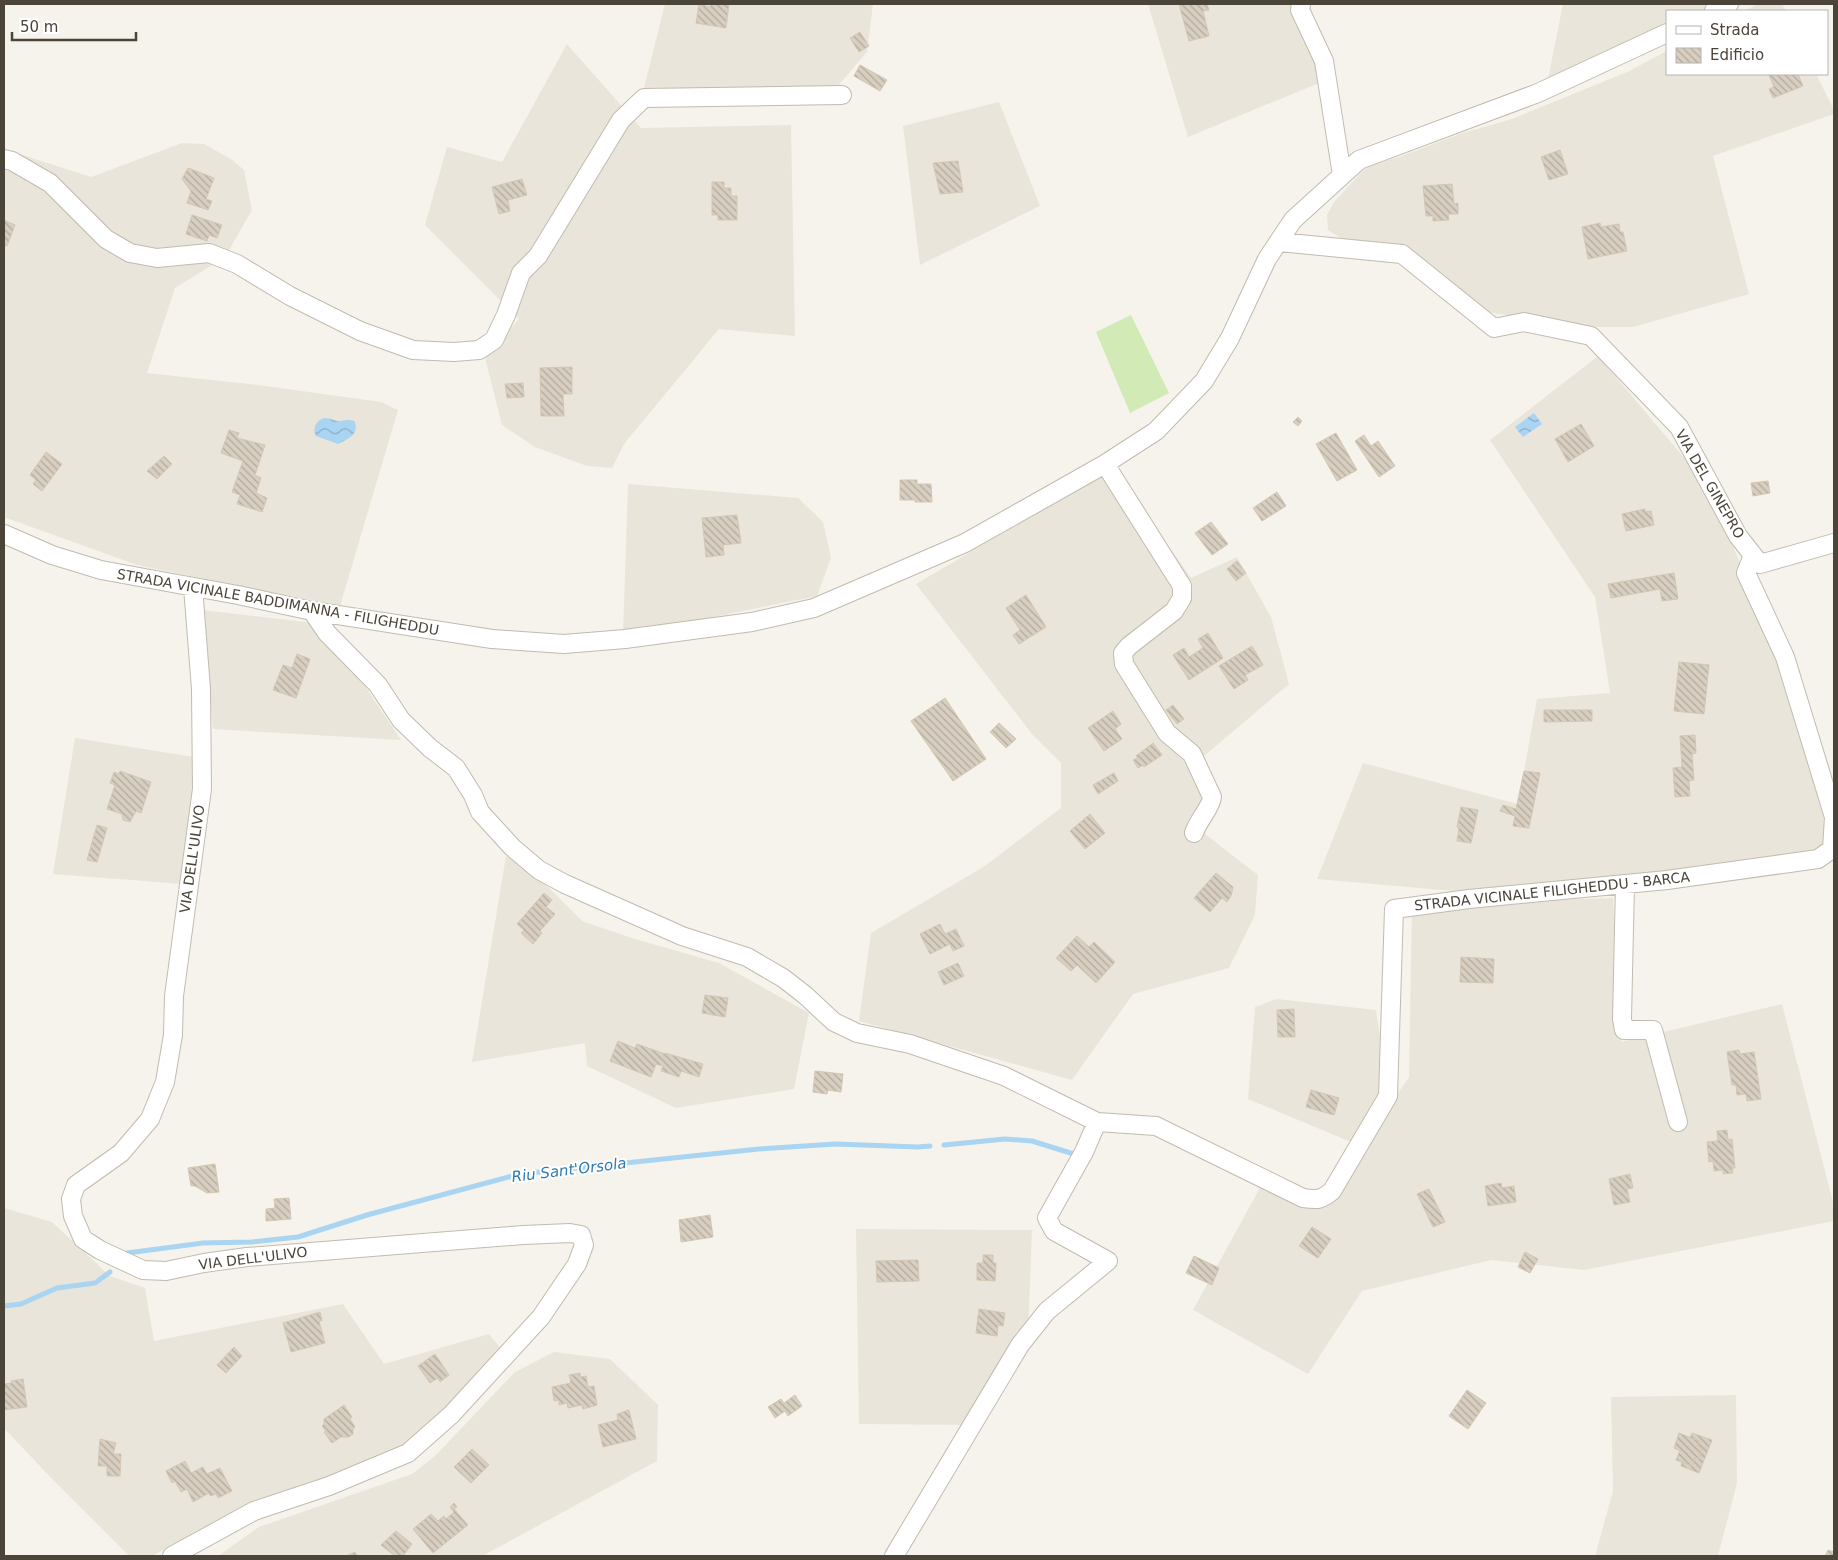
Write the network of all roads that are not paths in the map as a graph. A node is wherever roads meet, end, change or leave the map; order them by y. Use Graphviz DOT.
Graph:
graph roads {
  1 [pos="1301,4"];
  2 [pos="1729,4"];
  3 [pos="1716,10"];
  4 [pos="1666,33"];
  5 [pos="842,95"];
  6 [pos="4,159"];
  7 [pos="1342,175"];
  8 [pos="1279,242"];
  9 [pos="1105,464"];
  10 [pos="4,534"];
  11 [pos="1834,543"];
  12 [pos="1753,555"];
  13 [pos="193,587"];
  14 [pos="312,611"];
  15 [pos="1194,833"];
  16 [pos="1625,884"];
  17 [pos="1097,1122"];
  18 [pos="1678,1122"];
  19 [pos="172,1556"];
  20 [pos="894,1556"];
  1 -- 7 [label="street"];
  2 -- 3 [label="street"];
  4 -- 7 [label="street, STRADA VICINALE BADDIMANNA - FILIGHEDDU"];
  5 -- 6 [label="street"];
  7 -- 8 [label="street, STRADA VICINALE BADDIMANNA - FILIGHEDDU"];
  8 -- 9 [label="street, STRADA VICINALE BADDIMANNA - FILIGHEDDU"];
  8 -- 12 [label="street, VIA DEL GINEPRO"];
  9 -- 14 [label="street, STRADA VICINALE BADDIMANNA - FILIGHEDDU"];
  9 -- 15 [label="street"];
  10 -- 13 [label="street, STRADA VICINALE BADDIMANNA - FILIGHEDDU"];
  11 -- 12 [label="street"];
  12 -- 16 [label="street, STRADA VICINALE FILIGHEDDU - BARCA"];
  13 -- 14 [label="street, STRADA VICINALE BADDIMANNA - FILIGHEDDU"];
  13 -- 19 [label="street, VIA DELL'ULIVO"];
  14 -- 17 [label="street, STRADA VICINALE FILIGHEDDU - BARCA"];
  16 -- 17 [label="street, STRADA VICINALE FILIGHEDDU - BARCA"];
  16 -- 18 [label="street"];
  17 -- 20 [label="street"];
}
